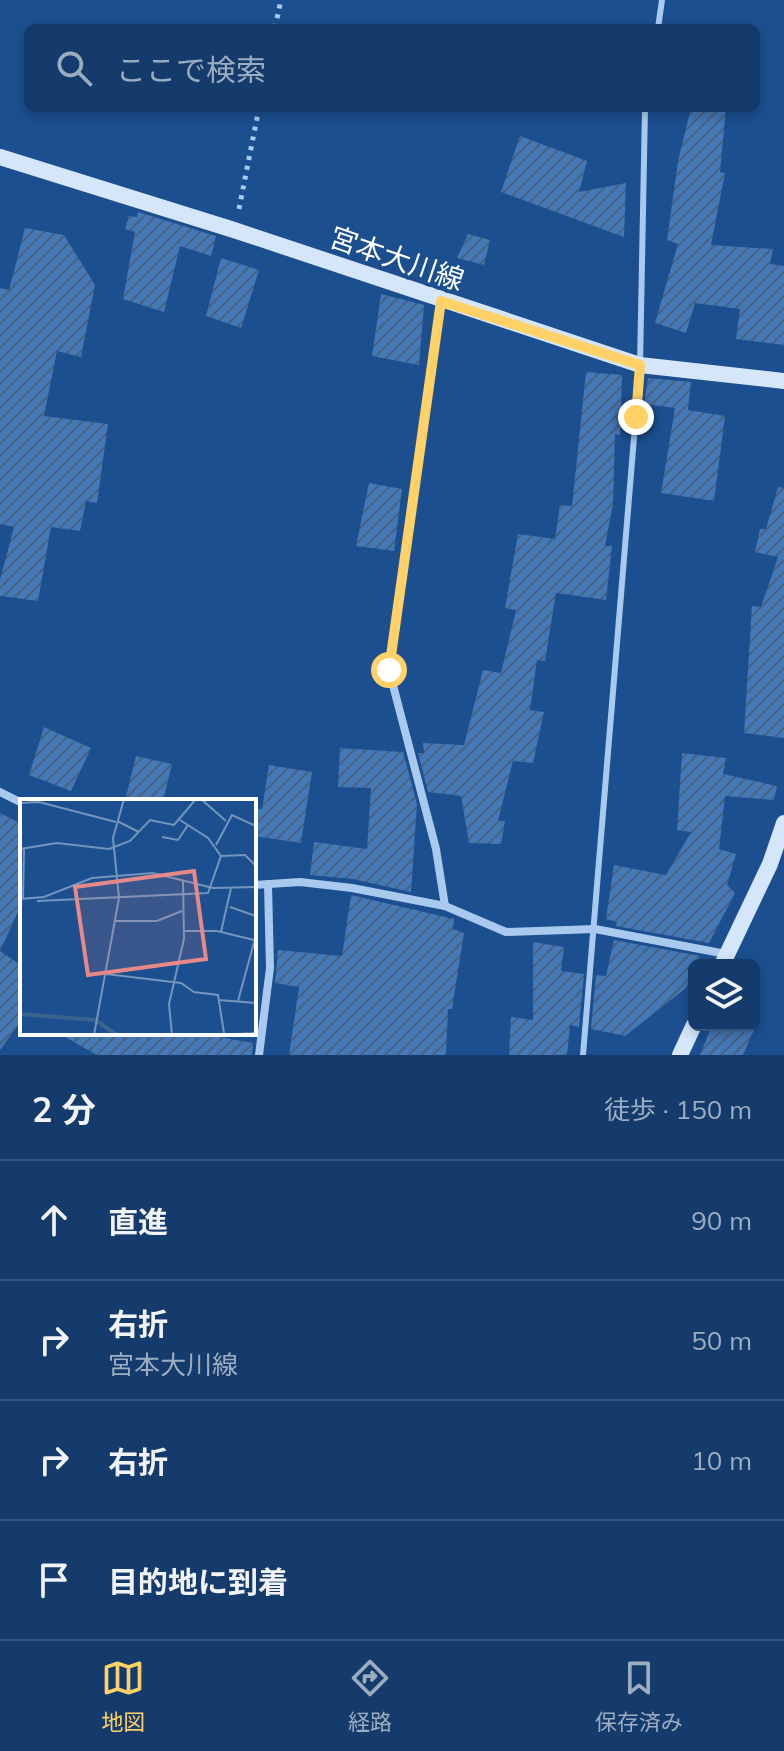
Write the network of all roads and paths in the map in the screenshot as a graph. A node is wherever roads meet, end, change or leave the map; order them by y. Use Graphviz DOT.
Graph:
graph roads {
  1 [pos="281,0"];
  2 [pos="662,0"];
  3 [pos="276,24"];
  4 [pos="659,24"];
  5 [pos="258,112"];
  6 [pos="645,112"];
  7 [pos="0,157"];
  8 [pos="234,230"];
  9 [pos="441,301"];
  10 [pos="640,365"];
  11 [pos="784,381"];
  12 [pos="0,792"];
  13 [pos="20,802"];
  14 [pos="784,823"];
  15 [pos="268,884"];
  16 [pos="256,885"];
  17 [pos="445,906"];
  18 [pos="595,929"];
  19 [pos="720,959"];
  20 [pos="724,959"];
  21 [pos="691,1031"];
  22 [pos="259,1055"];
  23 [pos="583,1055"];
  24 [pos="680,1055"];
  1 -- 3 [label="path"];
  2 -- 4 [label="lane"];
  5 -- 8 [label="path"];
  6 -- 10 [label="lane"];
  7 -- 8 [label="main road, 宮本大川線"];
  8 -- 9 [label="main road, 宮本大川線"];
  9 -- 10 [label="main road, 宮本大川線"];
  9 -- 17 [label="street"];
  10 -- 11 [label="main road, 宮本大川線"];
  10 -- 18 [label="lane"];
  12 -- 13 [label="street"];
  14 -- 20 [label="main road"];
  15 -- 16 [label="street"];
  15 -- 17 [label="street"];
  15 -- 22 [label="street"];
  17 -- 18 [label="street"];
  18 -- 19 [label="street"];
  18 -- 23 [label="lane"];
  21 -- 24 [label="main road"];
}
